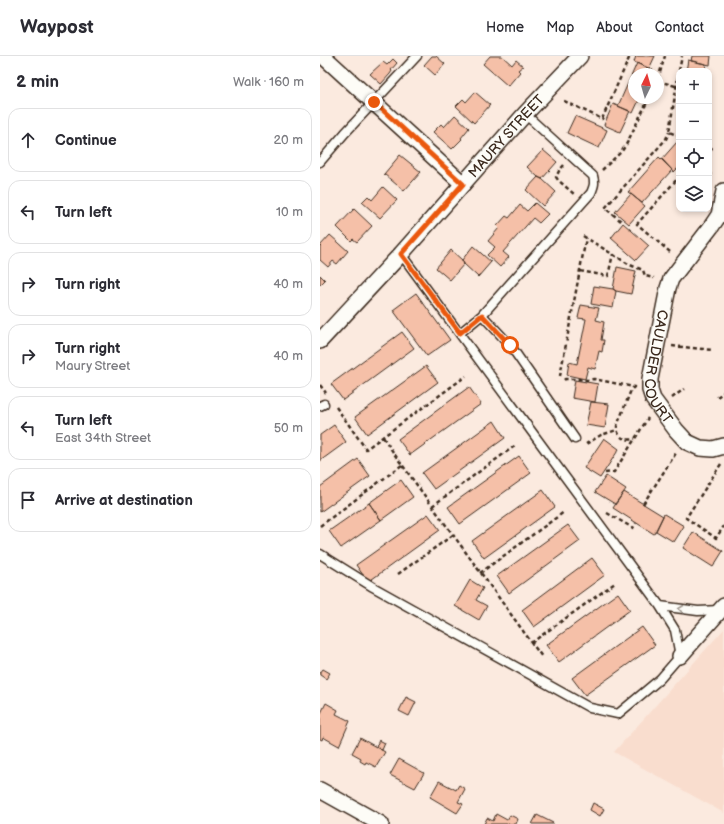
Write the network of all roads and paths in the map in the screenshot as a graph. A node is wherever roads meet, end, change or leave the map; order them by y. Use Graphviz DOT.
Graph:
graph roads {
  1 [pos="323,56"];
  2 [pos="417,56"];
  3 [pos="580,56"];
  4 [pos="630,56"];
  5 [pos="665,56"];
  6 [pos="682,56"];
  7 [pos="662,68"];
  8 [pos="680,68"];
  9 [pos="664,82"];
  10 [pos="676,86"];
  11 [pos="676,97"];
  12 [pos="564,101"];
  13 [pos="374,102"];
  14 [pos="646,104"];
  15 [pos="525,114"];
  16 [pos="669,132"];
  17 [pos="676,135"];
  18 [pos="712,148"];
  19 [pos="715,150"];
  20 [pos="320,162"];
  21 [pos="565,163"];
  22 [pos="600,173"];
  23 [pos="676,179"];
  24 [pos="463,184"];
  25 [pos="724,191"];
  26 [pos="577,198"];
  27 [pos="621,221"];
  28 [pos="670,252"];
  29 [pos="401,254"];
  30 [pos="613,254"];
  31 [pos="580,271"];
  32 [pos="654,278"];
  33 [pos="482,315"];
  34 [pos="460,333"];
  35 [pos="320,341"];
  36 [pos="671,346"];
  37 [pos="713,350"];
  38 [pos="466,376"];
  39 [pos="560,376"];
  40 [pos="564,380"];
  41 [pos="320,385"];
  42 [pos="684,389"];
  43 [pos="724,392"];
  44 [pos="717,397"];
  45 [pos="671,398"];
  46 [pos="324,403"];
  47 [pos="333,404"];
  48 [pos="648,418"];
  49 [pos="617,430"];
  50 [pos="383,437"];
  51 [pos="575,439"];
  52 [pos="635,439"];
  53 [pos="586,444"];
  54 [pos="516,445"];
  55 [pos="724,446"];
  56 [pos="676,453"];
  57 [pos="721,464"];
  58 [pos="402,465"];
  59 [pos="605,473"];
  60 [pos="643,504"];
  61 [pos="432,506"];
  62 [pos="603,510"];
  63 [pos="564,512"];
  64 [pos="636,523"];
  65 [pos="320,526"];
  66 [pos="724,526"];
  67 [pos="453,535"];
  68 [pos="320,554"];
  69 [pos="480,573"];
  70 [pos="398,574"];
  71 [pos="615,583"];
  72 [pos="660,606"];
  73 [pos="722,608"];
  74 [pos="531,643"];
  75 [pos="680,656"];
  76 [pos="542,658"];
  77 [pos="320,790"];
  78 [pos="381,824"];
  1 -- 13 [label="street"];
  2 -- 13 [label="lane"];
  3 -- 15 [label="street, MAURY STREET"];
  4 -- 12 [label="path"];
  5 -- 7 [label="path"];
  6 -- 8 [label="path"];
  9 -- 10 [label="path"];
  11 -- 16 [label="path"];
  13 -- 20 [label="lane"];
  13 -- 24 [label="street"];
  14 -- 22 [label="path"];
  15 -- 24 [label="street, MAURY STREET"];
  15 -- 33 [label="lane"];
  16 -- 17 [label="path"];
  16 -- 27 [label="path"];
  18 -- 19 [label="path"];
  21 -- 26 [label="path"];
  23 -- 28 [label="path"];
  24 -- 29 [label="street, MAURY STREET"];
  25 -- 55 [label="street, CAULDER COURT"];
  29 -- 34 [label="lane"];
  29 -- 35 [label="street, MAURY STREET"];
  30 -- 31 [label="path"];
  30 -- 31 [label="path"];
  30 -- 32 [label="path"];
  31 -- 39 [label="path"];
  33 -- 34 [label="lane"];
  33 -- 51 [label="lane"];
  34 -- 72 [label="lane"];
  36 -- 37 [label="path"];
  38 -- 50 [label="path"];
  40 -- 49 [label="path"];
  41 -- 46 [label="path"];
  42 -- 45 [label="path"];
  43 -- 44 [label="path"];
  47 -- 50 [label="path"];
  48 -- 52 [label="path"];
  49 -- 52 [label="path"];
  49 -- 53 [label="path"];
  50 -- 58 [label="path"];
  52 -- 59 [label="path"];
  54 -- 61 [label="path"];
  56 -- 60 [label="path"];
  57 -- 66 [label="path"];
  58 -- 61 [label="path"];
  58 -- 65 [label="path"];
  61 -- 67 [label="path"];
  62 -- 64 [label="path"];
  63 -- 69 [label="path"];
  67 -- 69 [label="path"];
  67 -- 70 [label="path"];
  68 -- 75 [label="lane"];
  69 -- 74 [label="path"];
  71 -- 74 [label="path"];
  73 -- 72 [label="lane, one-way"];
  72 -- 75 [label="lane"];
  73 -- 75 [label="street"];
  74 -- 76 [label="path"];
  77 -- 78 [label="street"];
}
